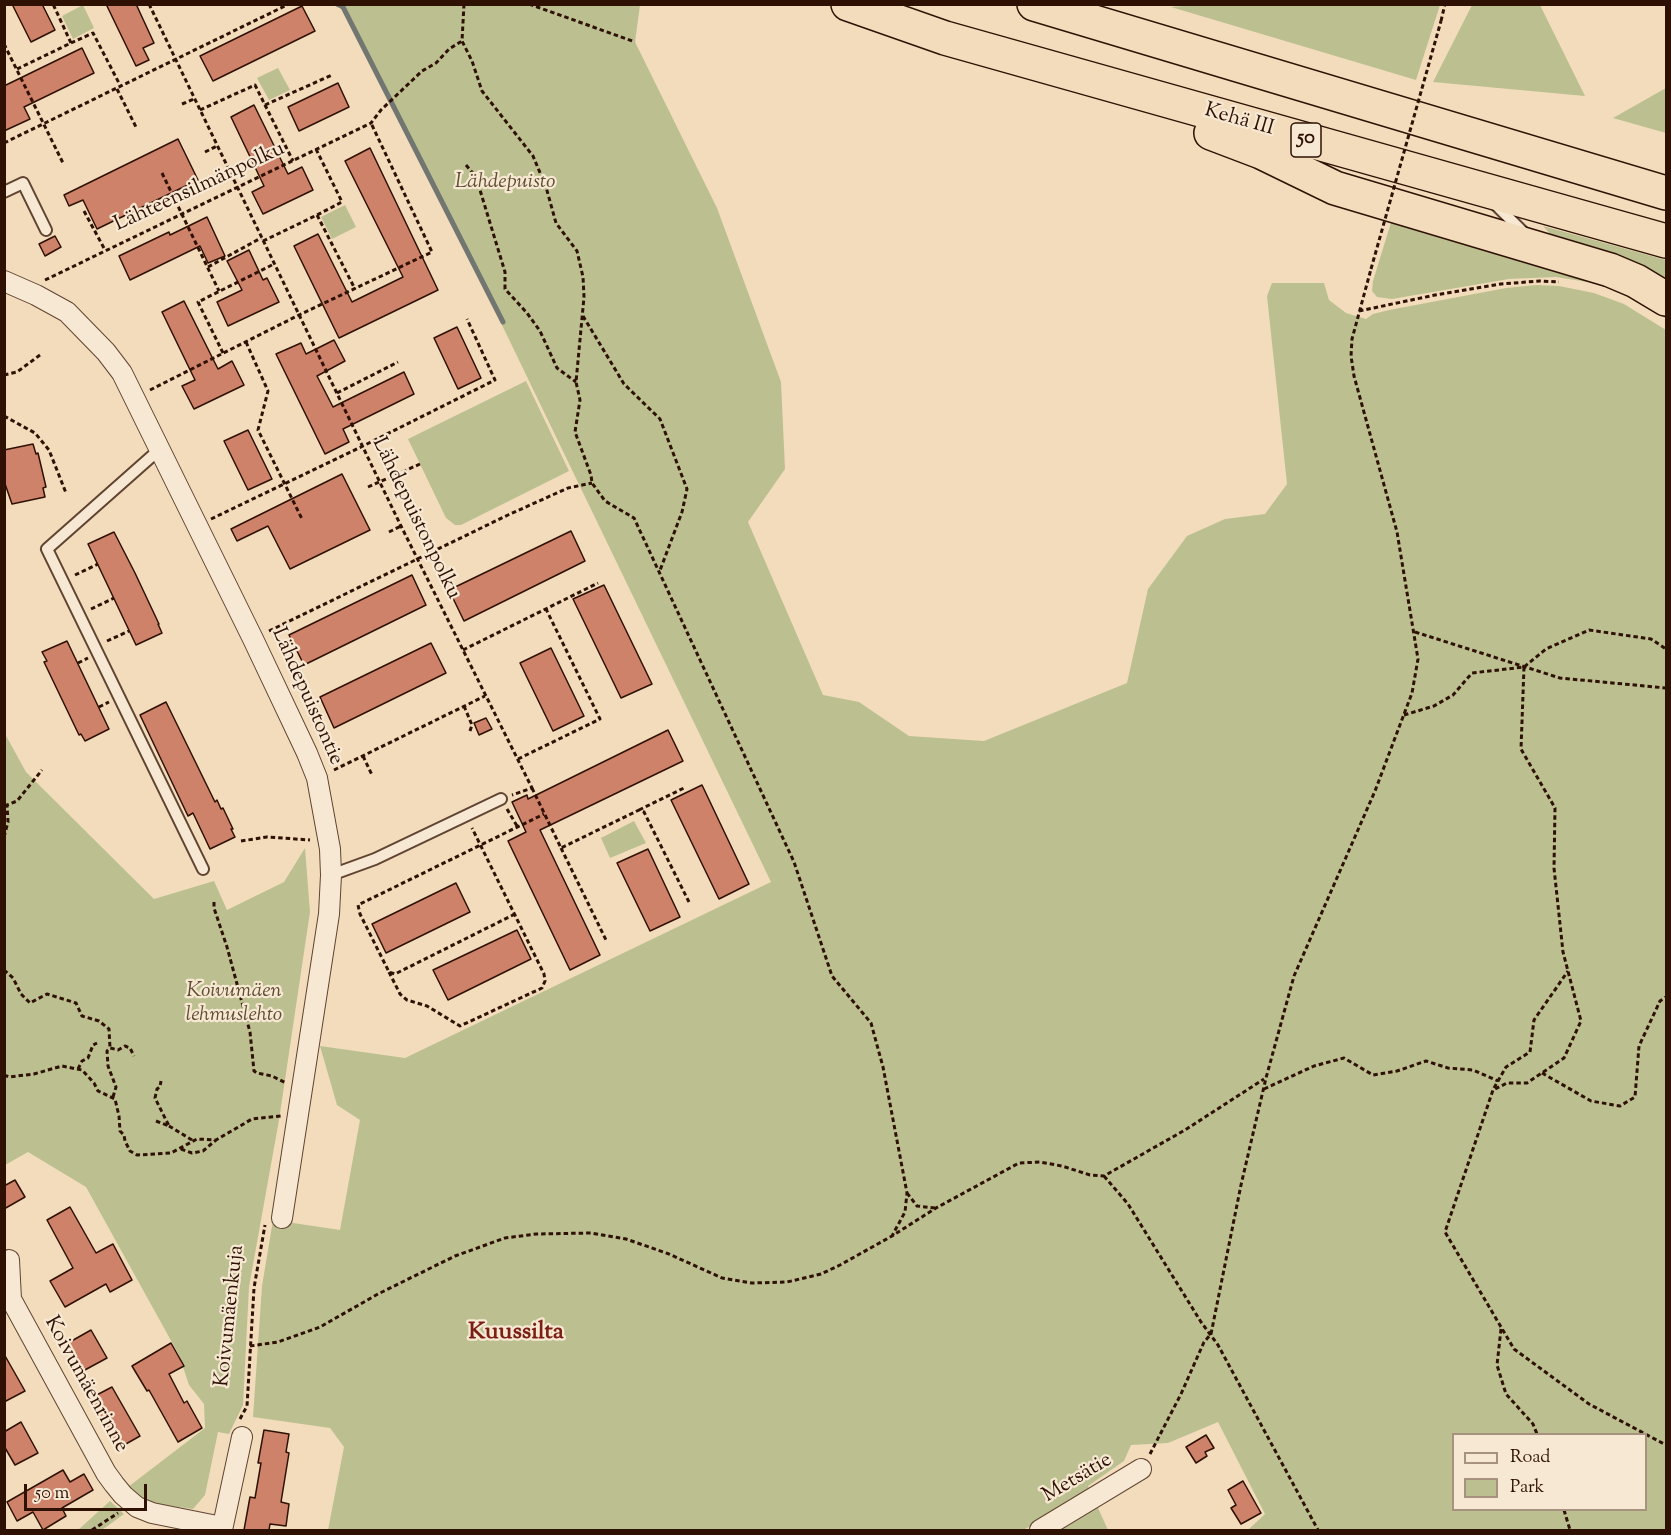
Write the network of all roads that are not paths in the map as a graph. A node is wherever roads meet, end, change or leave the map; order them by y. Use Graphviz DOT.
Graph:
graph roads {
  1 [pos="848,4"];
  2 [pos="1034,4"];
  3 [pos="945,38"];
  4 [pos="1480,189"];
  5 [pos="4,192"];
  6 [pos="1666,193"];
  7 [pos="46,230"];
  8 [pos="1666,241"];
  9 [pos="1539,248"];
  10 [pos="4,281"];
  11 [pos="1666,299"];
  12 [pos="160,449"];
  13 [pos="501,799"];
  14 [pos="203,869"];
  15 [pos="331,874"];
  16 [pos="274,1221"];
  17 [pos="9,1260"];
  18 [pos="242,1439"];
  19 [pos="1141,1469"];
  20 [pos="222,1529"];
  21 [pos="1040,1530"];
  1 -- 3 [label="highway, Kehä III / 50"];
  2 -- 6 [label="highway"];
  3 -- 4 [label="highway, Kehä III / 50"];
  3 -- 9 [label="highway"];
  4 -- 8 [label="highway, Kehä III / 50"];
  4 -- 9 [label="lane"];
  5 -- 7 [label="lane"];
  9 -- 11 [label="highway"];
  10 -- 12 [label="street, Lähdepuistontie"];
  12 -- 14 [label="lane"];
  12 -- 15 [label="street, Lähdepuistontie"];
  13 -- 15 [label="lane"];
  15 -- 16 [label="street, Lähdepuistontie"];
  17 -- 20 [label="street, Koivumäenrinne"];
  18 -- 20 [label="street"];
  19 -- 21 [label="street, Metsätie"];
}
